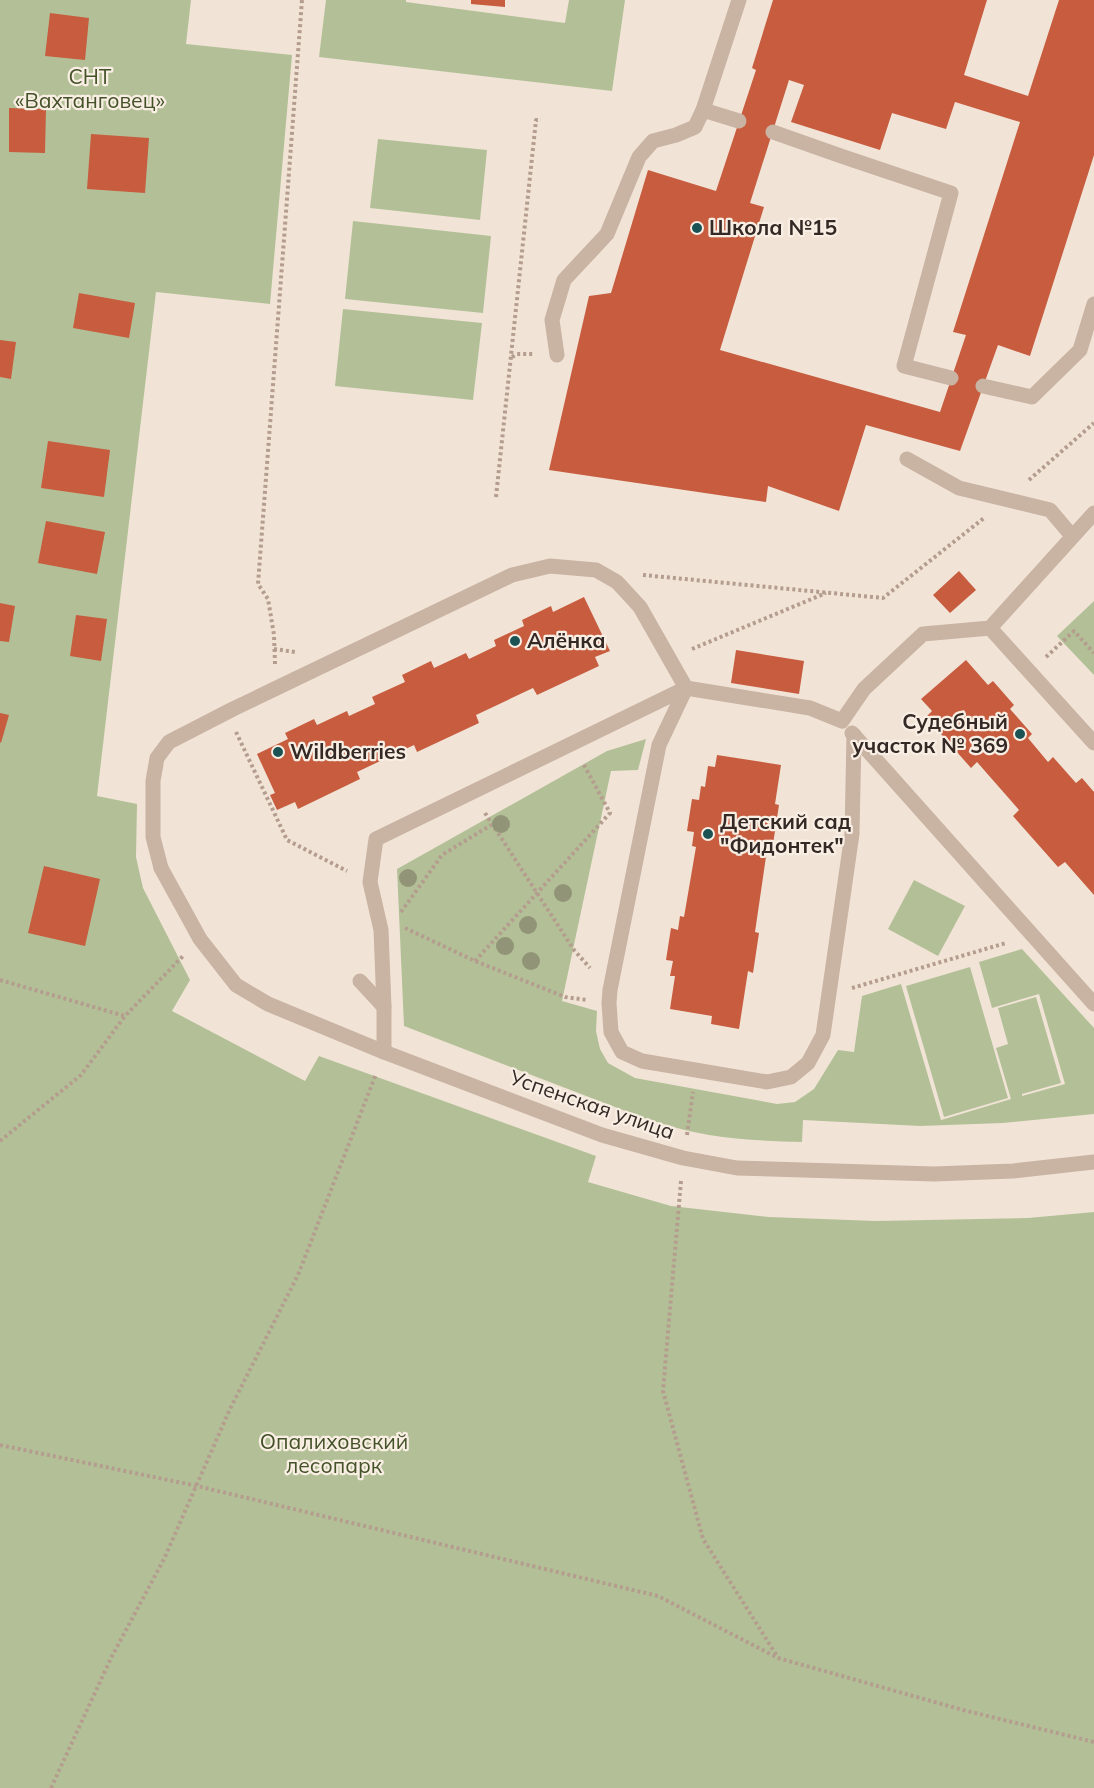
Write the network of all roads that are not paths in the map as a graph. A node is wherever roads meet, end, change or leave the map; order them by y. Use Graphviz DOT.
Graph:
graph roads {
  1 [pos="739,0"];
  2 [pos="703,110"];
  3 [pos="739,121"];
  4 [pos="773,132"];
  5 [pos="1094,304"];
  6 [pos="557,355"];
  7 [pos="951,378"];
  8 [pos="983,386"];
  9 [pos="907,459"];
  10 [pos="1094,513"];
  11 [pos="1072,536"];
  12 [pos="990,628"];
  13 [pos="686,688"];
  14 [pos="842,722"];
  15 [pos="854,735"];
  16 [pos="1094,743"];
  17 [pos="360,981"];
  18 [pos="1094,1004"];
  19 [pos="384,1007"];
  20 [pos="384,1052"];
  21 [pos="1094,1162"];
  1 -- 2 [label="street"];
  2 -- 3 [label="street"];
  2 -- 6 [label="street"];
  4 -- 7 [label="street"];
  5 -- 8 [label="street"];
  9 -- 11 [label="street"];
  10 -- 11 [label="street"];
  11 -- 12 [label="street"];
  12 -- 14 [label="street"];
  12 -- 16 [label="street"];
  13 -- 14 [label="street"];
  13 -- 15 [label="street"];
  13 -- 19 [label="street"];
  13 -- 20 [label="street, Успенская улица"];
  14 -- 15 [label="street"];
  15 -- 18 [label="street"];
  17 -- 19 [label="street"];
  19 -- 20 [label="street"];
  20 -- 21 [label="street, Успенская улица"];
}
